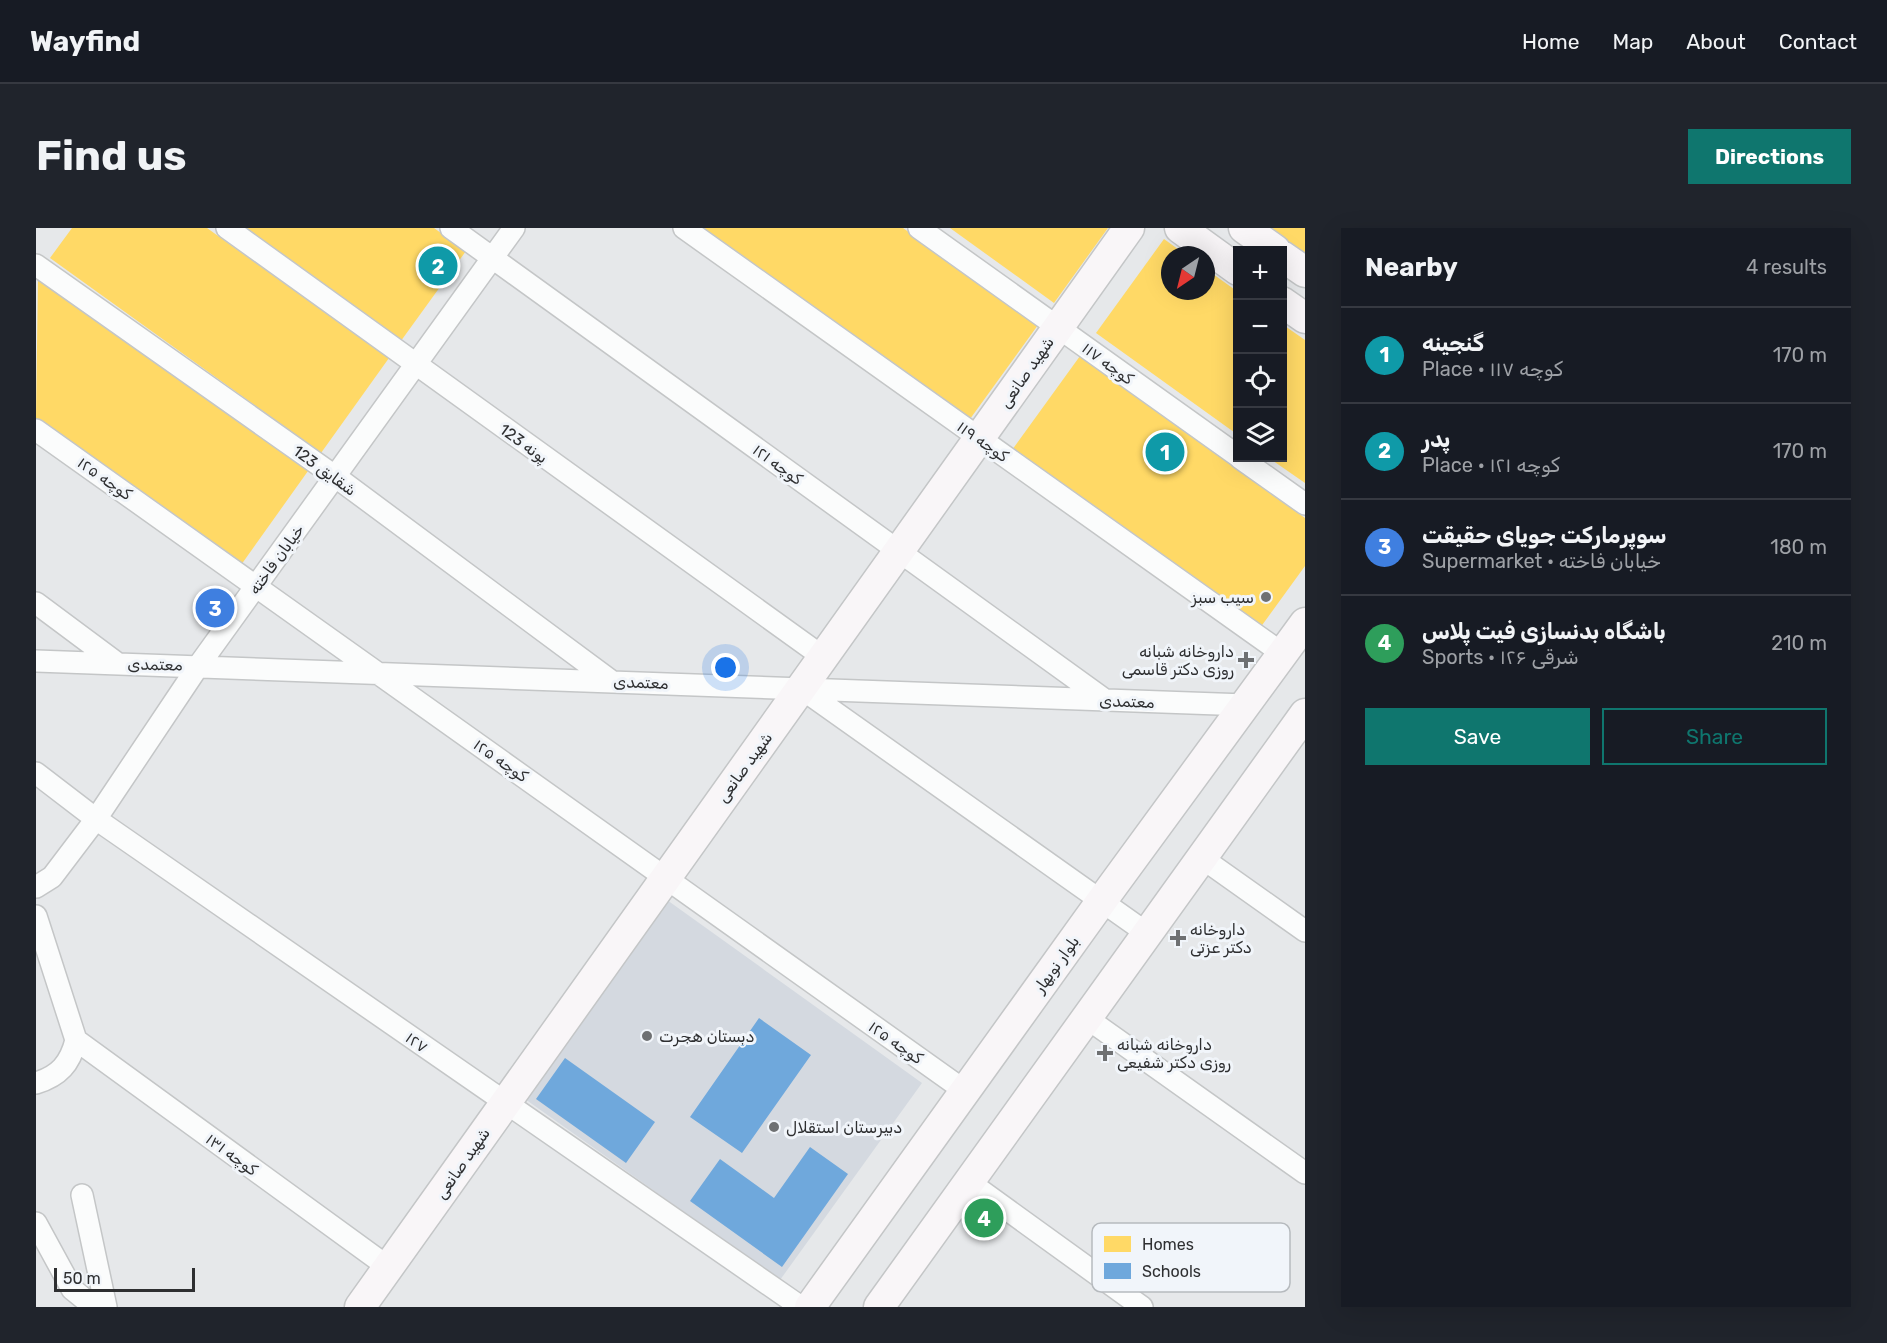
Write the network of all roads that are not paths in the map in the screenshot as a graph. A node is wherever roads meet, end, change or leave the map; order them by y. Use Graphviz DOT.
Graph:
graph roads {
  1 [pos="227,228"];
  2 [pos="451,228"];
  3 [pos="514,228"];
  4 [pos="684,228"];
  5 [pos="919,228"];
  6 [pos="1129,228"];
  7 [pos="1180,228"];
  8 [pos="1244,228"];
  9 [pos="1269,246"];
  10 [pos="493,258"];
  11 [pos="1287,259"];
  12 [pos="36,265"];
  13 [pos="1233,266"];
  14 [pos="1305,272"];
  15 [pos="1287,305"];
  16 [pos="1305,318"];
  17 [pos="1058,327"];
  18 [pos="415,365"];
  19 [pos="36,430"];
  20 [pos="979,438"];
  21 [pos="1233,453"];
  22 [pos="1246,462"];
  23 [pos="336,477"];
  24 [pos="1305,504"];
  25 [pos="899,551"];
  26 [pos="256,586"];
  27 [pos="36,603"];
  28 [pos="1305,623"];
  29 [pos="1283,654"];
  30 [pos="823,657"];
  31 [pos="36,661"];
  32 [pos="118,664"];
  33 [pos="199,665"];
  34 [pos="377,672"];
  35 [pos="610,681"];
  36 [pos="801,688"];
  37 [pos="1105,700"];
  38 [pos="1246,705"];
  39 [pos="1305,714"];
  40 [pos="36,773"];
  41 [pos="96,819"];
  42 [pos="1202,858"];
  43 [pos="665,878"];
  44 [pos="36,886"];
  45 [pos="1102,899"];
  46 [pos="36,916"];
  47 [pos="1305,931"];
  48 [pos="1148,934"];
  49 [pos="1088,1019"];
  50 [pos="76,1041"];
  51 [pos="36,1083"];
  52 [pos="965,1091"];
  53 [pos="505,1103"];
  54 [pos="1305,1173"];
  55 [pos="969,1182"];
  56 [pos="81,1195"];
  57 [pos="36,1223"];
  58 [pos="388,1267"];
  59 [pos="1092,1271"];
  60 [pos="1121,1292"];
  61 [pos="94,1307"];
  62 [pos="106,1307"];
  63 [pos="360,1307"];
  64 [pos="801,1307"];
  65 [pos="810,1307"];
  66 [pos="879,1307"];
  67 [pos="1142,1307"];
  1 -- 18 [label="street, 123 پونه"];
  2 -- 10 [label="street, کوچه ۱۲۱"];
  3 -- 10 [label="street, خیابان فاخته"];
  4 -- 20 [label="street, کوچه ۱۱۹"];
  5 -- 17 [label="street, کوچه ۱۱۷"];
  6 -- 17 [label="main road, شهید صانعی"];
  7 -- 13 [label="main road"];
  8 -- 9 [label="main road"];
  10 -- 18 [label="street, خیابان فاخته"];
  10 -- 25 [label="street, کوچه ۱۲۱"];
  11 -- 14 [label="main road"];
  12 -- 23 [label="street, 123 شقایق"];
  15 -- 16 [label="main road"];
  17 -- 20 [label="main road, شهید صانعی"];
  17 -- 21 [label="street, کوچه ۱۱۷"];
  18 -- 23 [label="street, خیابان فاخته"];
  18 -- 30 [label="street, 123 پونه"];
  19 -- 26 [label="street, کوچه ۱۲۵"];
  20 -- 25 [label="main road, شهید صانعی"];
  20 -- 29 [label="street, کوچه ۱۱۹"];
  22 -- 24 [label="street, کوچه ۱۱۷"];
  23 -- 26 [label="street, خیابان فاخته"];
  23 -- 35 [label="street, 123 شقایق"];
  25 -- 30 [label="main road, شهید صانعی"];
  25 -- 37 [label="street, کوچه ۱۲۱"];
  26 -- 33 [label="street, خیابان فاخته"];
  26 -- 34 [label="street, کوچه ۱۲۵"];
  27 -- 32 [label="street"];
  28 -- 29 [label="main road, بلوار نوبهار"];
  29 -- 38 [label="main road, بلوار نوبهار"];
  30 -- 36 [label="main road, شهید صانعی"];
  31 -- 32 [label="street, معتمدی"];
  32 -- 33 [label="street, معتمدی"];
  33 -- 34 [label="street, معتمدی"];
  33 -- 41 [label="street, خیابان فاخته"];
  34 -- 35 [label="street, معتمدی"];
  34 -- 43 [label="street, کوچه ۱۲۵"];
  35 -- 36 [label="street, معتمدی"];
  36 -- 37 [label="street, معتمدی"];
  36 -- 43 [label="main road, شهید صانعی"];
  36 -- 45 [label="street"];
  37 -- 38 [label="street, معتمدی"];
  38 -- 45 [label="main road, بلوار نوبهار"];
  39 -- 42 [label="main road"];
  40 -- 41 [label="street, ۱۲۷"];
  41 -- 44 [label="street, خیابان فاخته"];
  41 -- 53 [label="street, ۱۲۷"];
  42 -- 47 [label="street"];
  42 -- 48 [label="main road"];
  43 -- 52 [label="street, کوچه ۱۲۵"];
  43 -- 53 [label="main road, شهید صانعی"];
  45 -- 48 [label="street"];
  45 -- 52 [label="main road, بلوار نوبهار"];
  46 -- 50 [label="street"];
  48 -- 49 [label="main road"];
  49 -- 54 [label="street"];
  49 -- 55 [label="main road"];
  50 -- 51 [label="street"];
  50 -- 58 [label="street, کوچه ۱۳۱"];
  52 -- 65 [label="main road, بلوار نوبهار"];
  53 -- 58 [label="main road, شهید صانعی"];
  53 -- 64 [label="street, ۱۲۷"];
  55 -- 59 [label="street"];
  55 -- 66 [label="main road"];
  56 -- 62 [label="street"];
  57 -- 61 [label="street"];
  58 -- 63 [label="main road, شهید صانعی"];
  60 -- 67 [label="street"];
}
